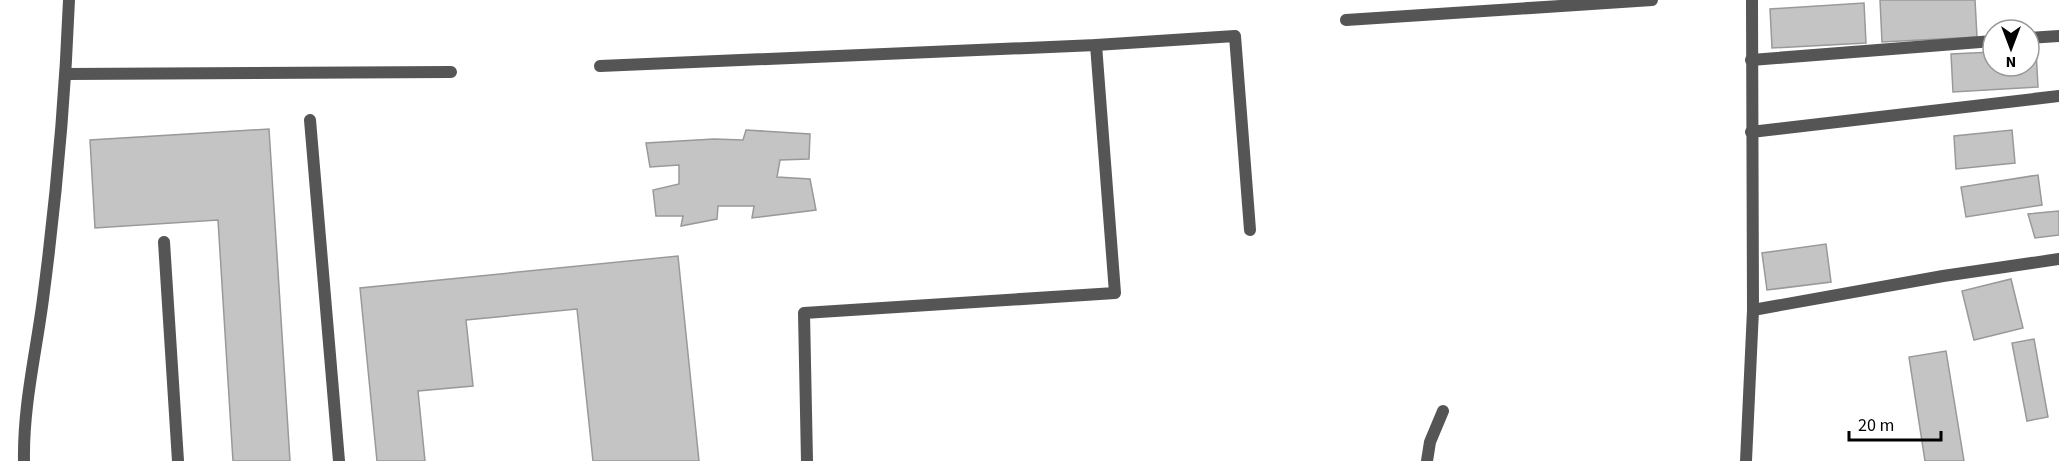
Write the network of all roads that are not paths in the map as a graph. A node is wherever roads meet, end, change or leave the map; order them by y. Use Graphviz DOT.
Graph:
graph roads {
  1 [pos="69,0"];
  2 [pos="1652,0"];
  3 [pos="1752,0"];
  4 [pos="1346,20"];
  5 [pos="2059,36"];
  6 [pos="2041,37"];
  7 [pos="1981,42"];
  8 [pos="1096,45"];
  9 [pos="1751,60"];
  10 [pos="600,66"];
  11 [pos="451,72"];
  12 [pos="66,74"];
  13 [pos="2059,96"];
  14 [pos="310,120"];
  15 [pos="1751,132"];
  16 [pos="1250,230"];
  17 [pos="164,242"];
  18 [pos="2059,259"];
  19 [pos="1753,310"];
  20 [pos="1443,411"];
  21 [pos="24,461"];
  22 [pos="178,461"];
  23 [pos="339,461"];
  24 [pos="807,461"];
  25 [pos="1427,461"];
  26 [pos="1746,461"];
  1 -- 12 [label="street"];
  2 -- 4 [label="street"];
  3 -- 9 [label="street"];
  5 -- 6 [label="street"];
  7 -- 9 [label="street"];
  8 -- 10 [label="street"];
  8 -- 16 [label="street"];
  8 -- 24 [label="street"];
  9 -- 15 [label="street"];
  11 -- 12 [label="street"];
  12 -- 21 [label="street"];
  13 -- 15 [label="street"];
  14 -- 23 [label="street"];
  15 -- 19 [label="street"];
  17 -- 22 [label="street"];
  18 -- 19 [label="street"];
  19 -- 26 [label="street"];
  20 -- 25 [label="street"];
}
